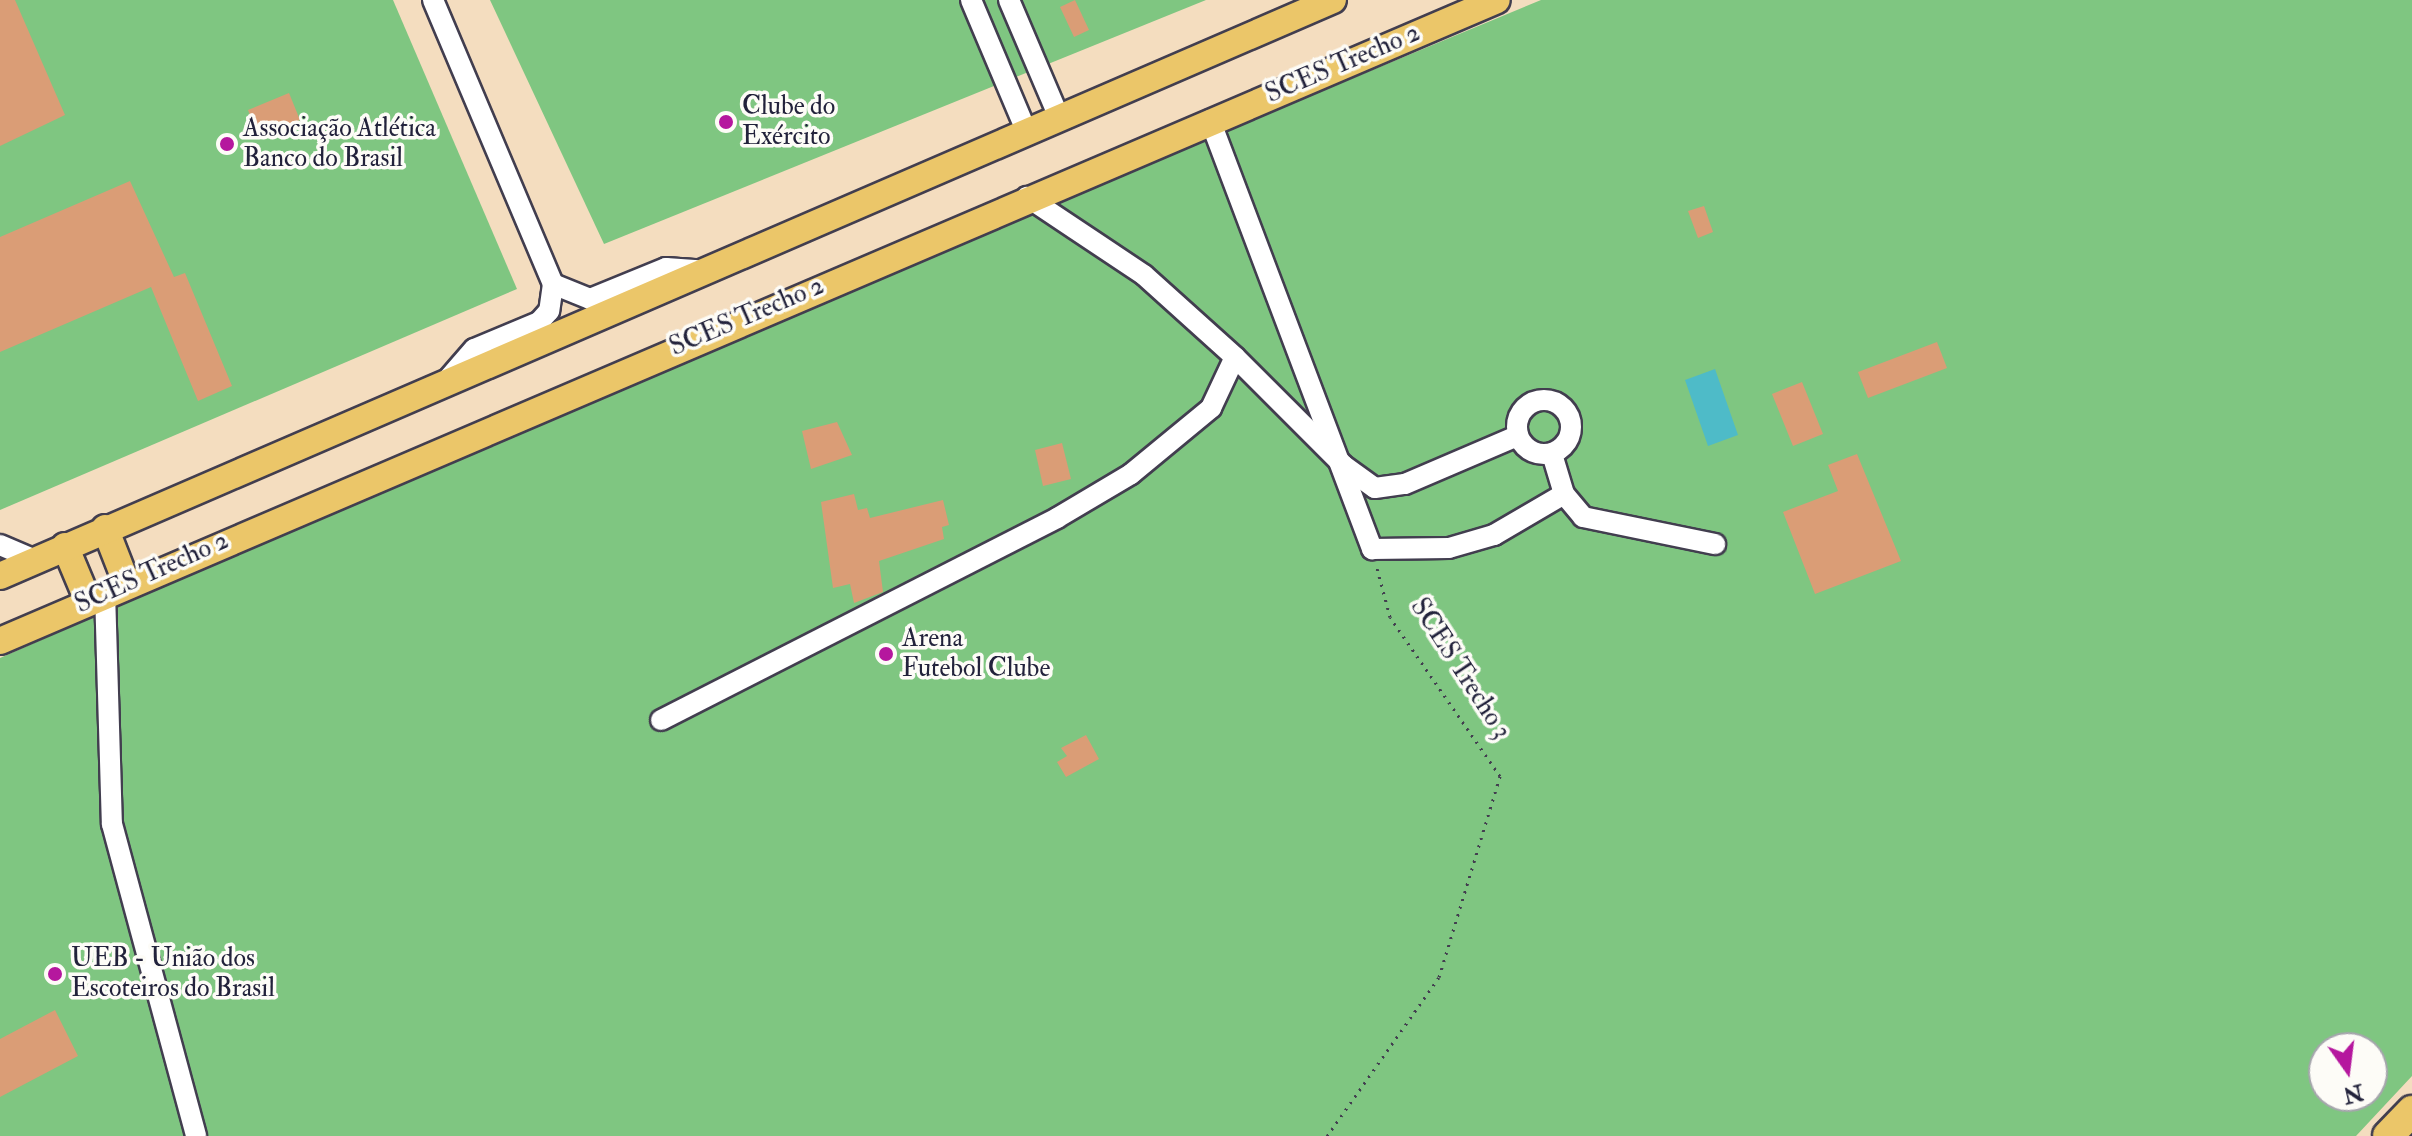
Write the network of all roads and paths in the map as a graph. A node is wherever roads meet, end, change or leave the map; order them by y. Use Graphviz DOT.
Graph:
graph roads {
  1 [pos="433,0"];
  2 [pos="971,0"];
  3 [pos="1009,0"];
  4 [pos="1333,0"];
  5 [pos="1497,0"];
  6 [pos="1058,115"];
  7 [pos="1210,120"];
  8 [pos="1025,128"];
  9 [pos="1027,197"];
  10 [pos="698,270"];
  11 [pos="553,284"];
  12 [pos="1235,357"];
  13 [pos="448,379"];
  14 [pos="1517,436"];
  15 [pos="1552,454"];
  16 [pos="1343,465"];
  17 [pos="1564,494"];
  18 [pos="105,528"];
  19 [pos="1715,544"];
  20 [pos="0,545"];
  21 [pos="65,546"];
  22 [pos="1372,549"];
  23 [pos="36,560"];
  24 [pos="0,576"];
  25 [pos="106,592"];
  26 [pos="0,641"];
  27 [pos="661,720"];
  28 [pos="2412,1111"];
  29 [pos="196,1136"];
  30 [pos="1327,1136"];
  31 [pos="2388,1136"];
  1 -- 11 [label="street"];
  2 -- 8 [label="street"];
  3 -- 6 [label="street"];
  4 -- 6 [label="main road"];
  5 -- 7 [label="main road, SCES Trecho 2"];
  6 -- 8 [label="main road"];
  7 -- 9 [label="main road, SCES Trecho 2"];
  7 -- 16 [label="street"];
  8 -- 10 [label="main road"];
  9 -- 12 [label="street"];
  9 -- 25 [label="main road, SCES Trecho 2"];
  10 -- 11 [label="street"];
  10 -- 13 [label="main road"];
  11 -- 13 [label="street"];
  12 -- 16 [label="street"];
  12 -- 27 [label="street"];
  13 -- 18 [label="main road"];
  14 -- 15 [label="street"];
  14 -- 15 [label="street"];
  14 -- 16 [label="street"];
  15 -- 17 [label="street"];
  16 -- 22 [label="street"];
  17 -- 19 [label="street"];
  17 -- 22 [label="street"];
  18 -- 21 [label="main road"];
  18 -- 25 [label="main road"];
  20 -- 23 [label="street"];
  21 -- 23 [label="main road"];
  21 -- 25 [label="main road"];
  22 -- 30 [label="path, SCES Trecho 3"];
  23 -- 24 [label="main road"];
  25 -- 26 [label="main road, SCES Trecho 2"];
  25 -- 29 [label="street"];
  28 -- 31 [label="highway"];
}
